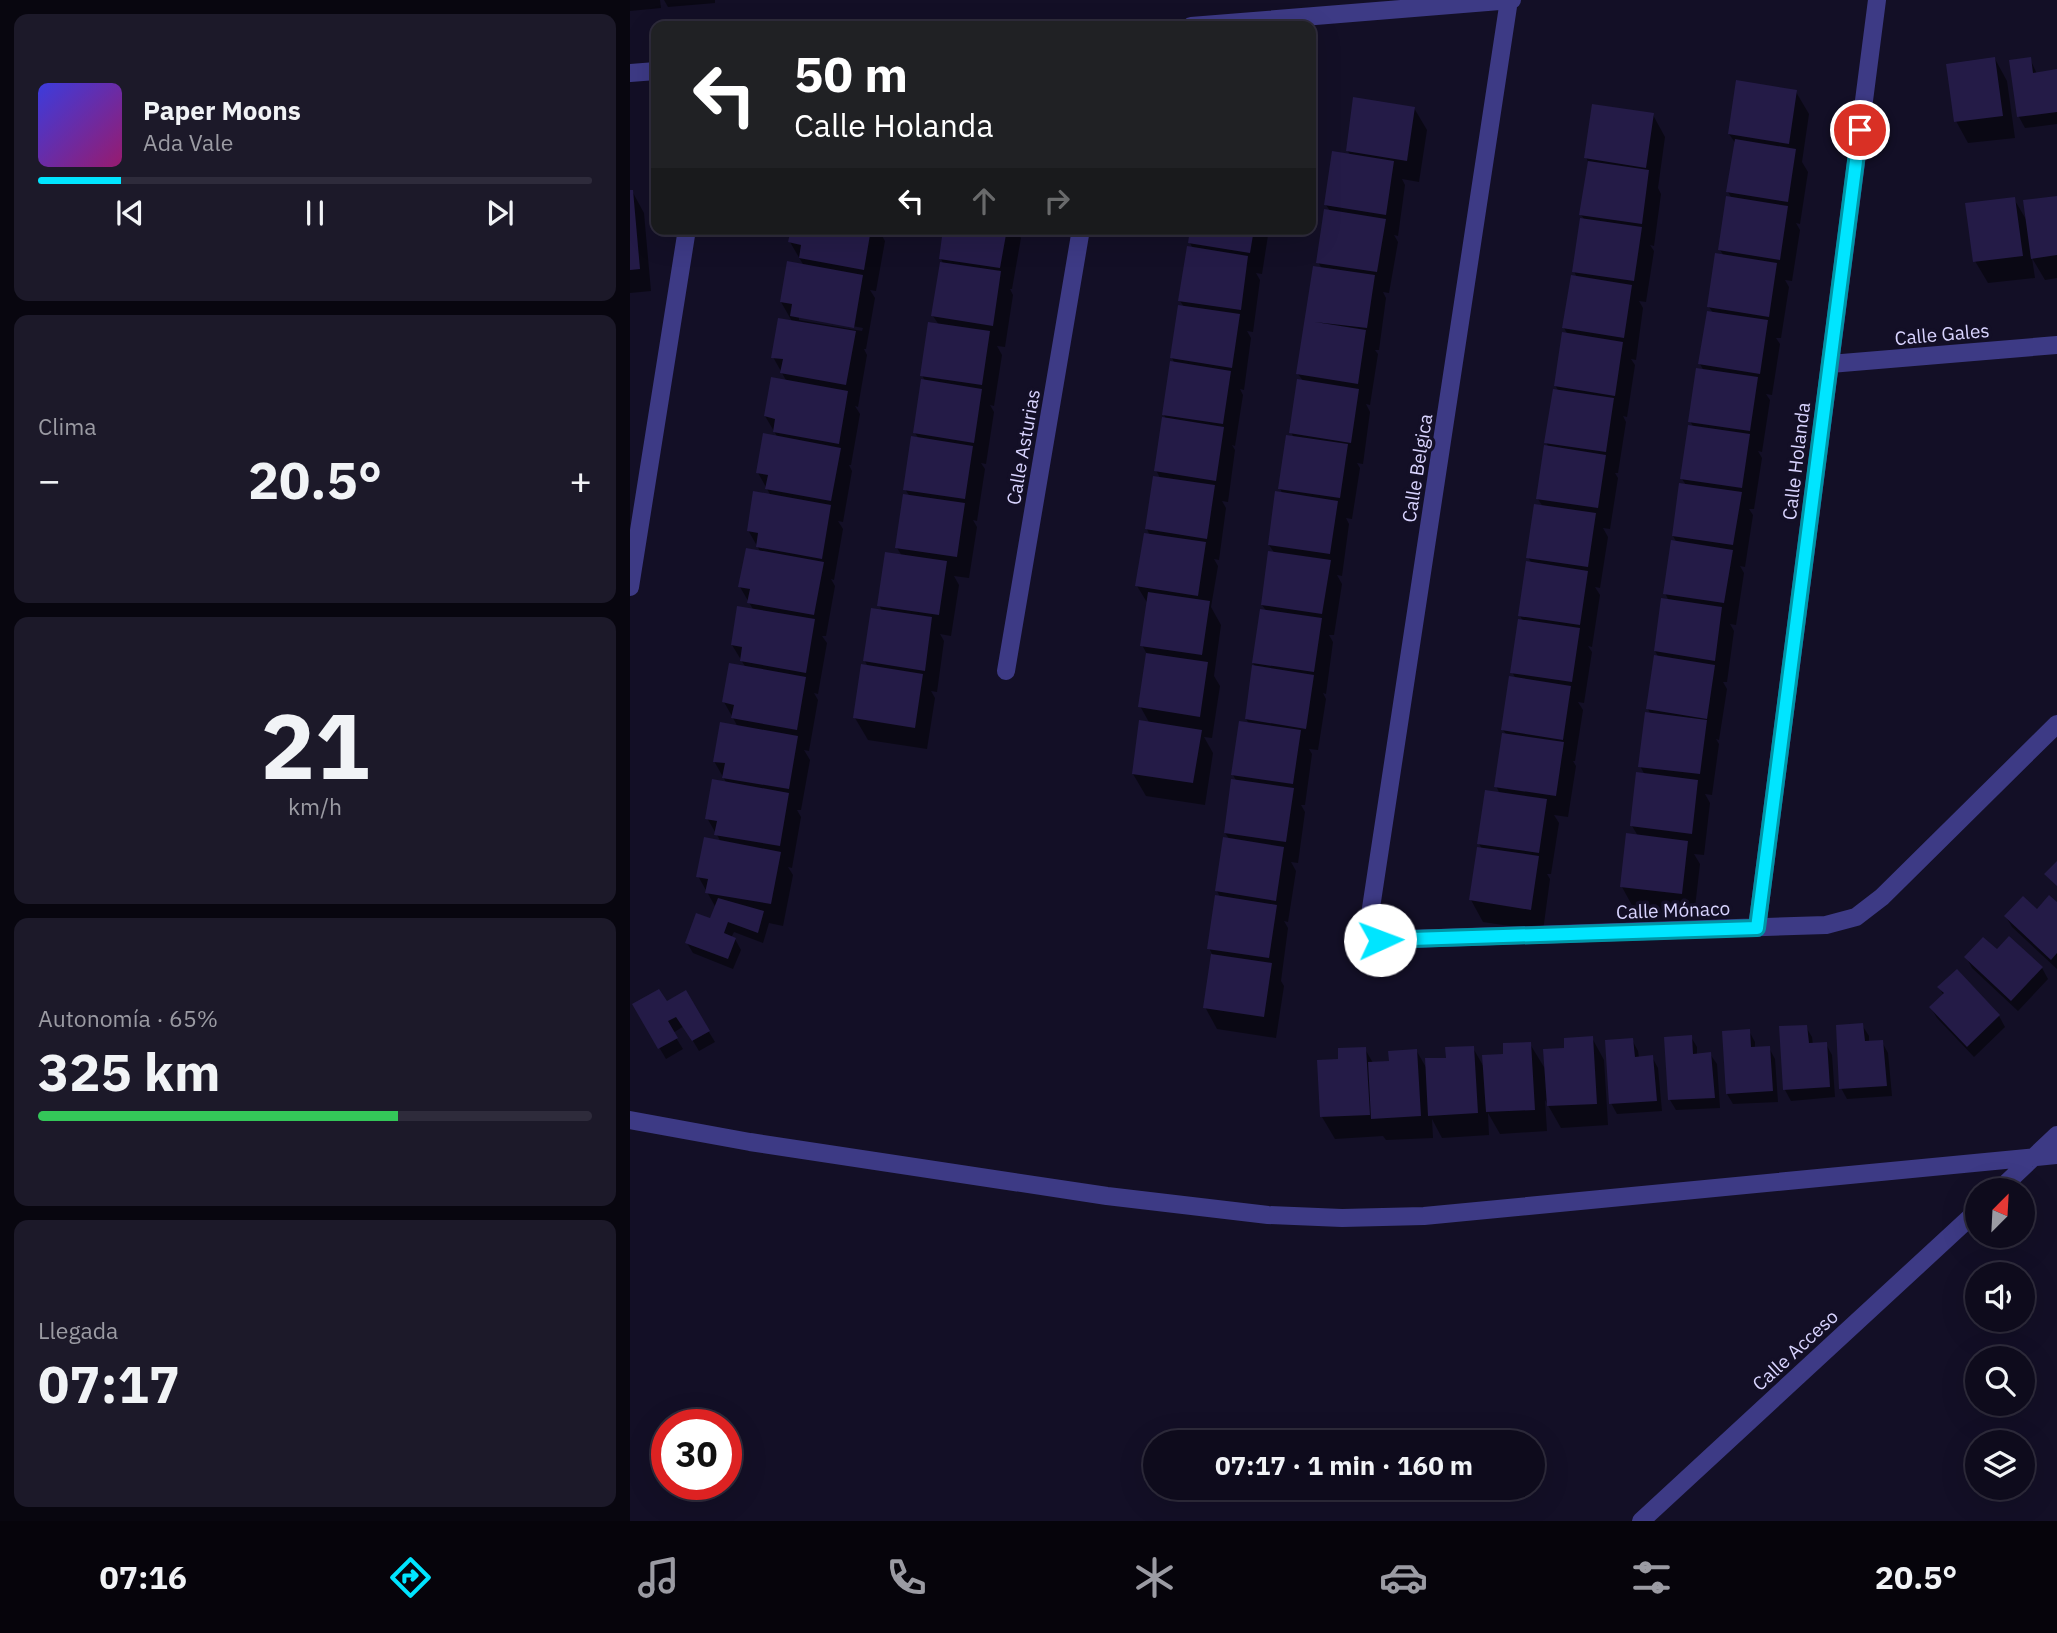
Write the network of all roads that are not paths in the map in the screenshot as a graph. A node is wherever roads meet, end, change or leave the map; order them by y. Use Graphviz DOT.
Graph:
graph roads {
  1 [pos="1510,0"];
  2 [pos="1877,0"];
  3 [pos="1252,21"];
  4 [pos="651,71"];
  5 [pos="630,73"];
  6 [pos="686,235"];
  7 [pos="1079,235"];
  8 [pos="2057,345"];
  9 [pos="1830,364"];
  10 [pos="649,473"];
  11 [pos="630,474"];
  12 [pos="630,587"];
  13 [pos="1006,671"];
  14 [pos="2057,724"];
  15 [pos="1757,928"];
  16 [pos="1380,940"];
  17 [pos="630,1120"];
  18 [pos="2057,1136"];
  19 [pos="2057,1155"];
  20 [pos="2036,1156"];
  21 [pos="2012,1178"];
  22 [pos="1965,1222"];
  23 [pos="1642,1521"];
  1 -- 3 [label="street"];
  1 -- 16 [label="street, Calle Belgica"];
  2 -- 9 [label="street, Calle Holanda"];
  4 -- 5 [label="street"];
  6 -- 10 [label="street"];
  7 -- 13 [label="street, Calle Asturias"];
  8 -- 9 [label="street, Calle Gales"];
  9 -- 15 [label="street, Calle Holanda"];
  10 -- 11 [label="street"];
  10 -- 12 [label="street"];
  14 -- 15 [label="street, Calle Mónaco"];
  15 -- 16 [label="street, Calle Mónaco"];
  17 -- 20 [label="street"];
  18 -- 20 [label="street"];
  19 -- 20 [label="street"];
  20 -- 21 [label="street"];
  22 -- 23 [label="street, Calle Acceso"];
}
